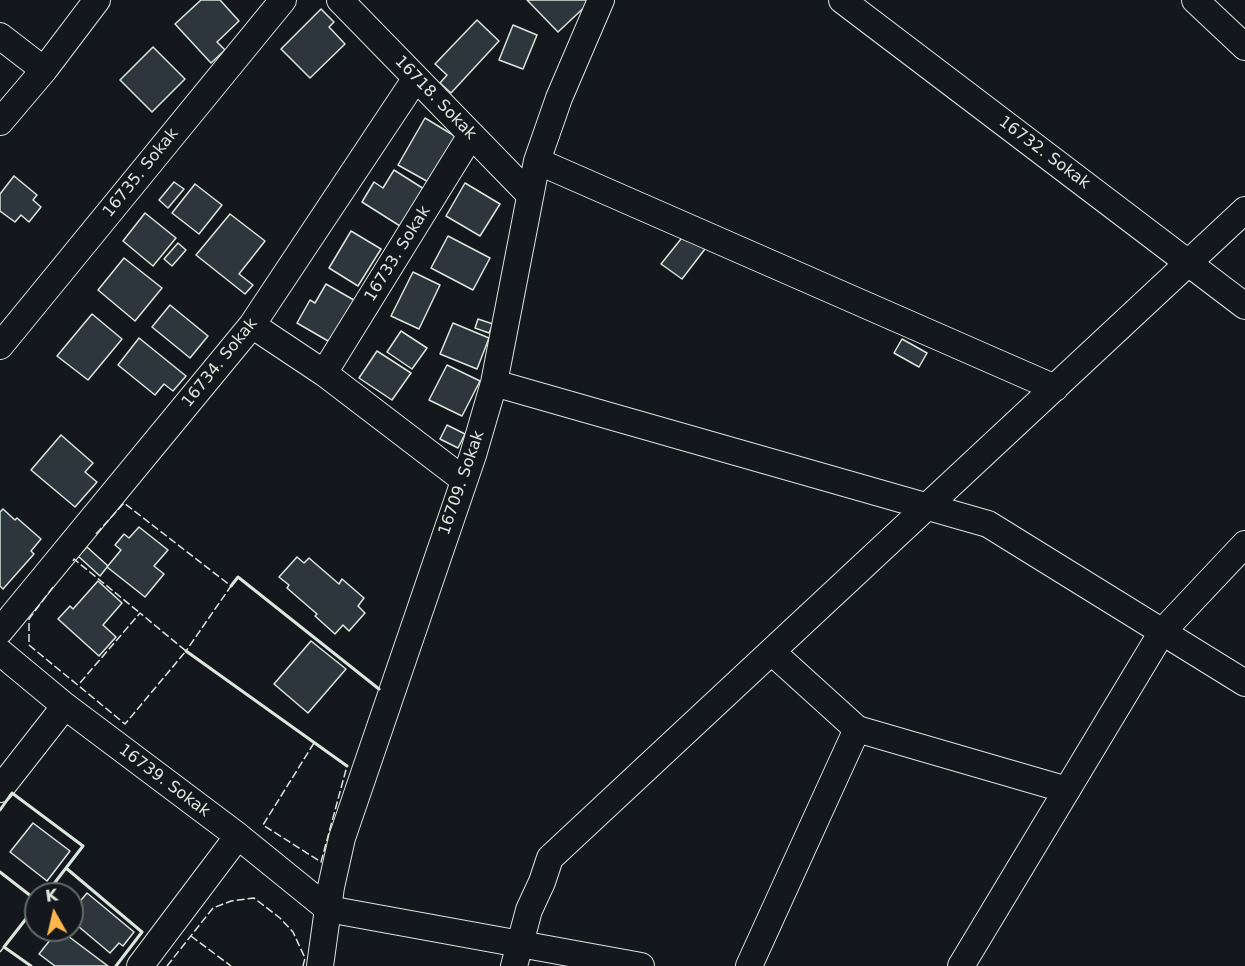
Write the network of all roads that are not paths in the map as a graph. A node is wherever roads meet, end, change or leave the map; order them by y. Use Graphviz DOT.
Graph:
graph roads {
  1 [pos="98,0"];
  2 [pos="283,0"];
  3 [pos="340,0"];
  4 [pos="601,0"];
  5 [pos="842,0"];
  6 [pos="1195,0"];
  7 [pos="0,36"];
  8 [pos="1245,47"];
  9 [pos="44,70"];
  10 [pos="416,78"];
  11 [pos="0,122"];
  12 [pos="471,135"];
  13 [pos="537,161"];
  14 [pos="530,195"];
  15 [pos="1245,210"];
  16 [pos="1188,263"];
  17 [pos="1245,306"];
  18 [pos="252,325"];
  19 [pos="0,346"];
  20 [pos="324,373"];
  21 [pos="494,383"];
  22 [pos="1055,388"];
  23 [pos="464,480"];
  24 [pos="927,507"];
  25 [pos="1245,544"];
  26 [pos="0,632"];
  27 [pos="1162,632"];
  28 [pos="0,652"];
  29 [pos="772,652"];
  30 [pos="1245,683"];
  31 [pos="64,706"];
  32 [pos="857,729"];
  33 [pos="0,789"];
  34 [pos="1067,790"];
  35 [pos="238,836"];
  36 [pos="328,909"];
  37 [pos="517,955"];
  38 [pos="140,966"];
  39 [pos="321,966"];
  40 [pos="641,966"];
  41 [pos="749,966"];
  42 [pos="961,966"];
  1 -- 9 [label="street"];
  2 -- 19 [label="street, 16735. Sokak"];
  3 -- 10 [label="street, 16718. Sokak"];
  4 -- 13 [label="street, 16709. Sokak"];
  5 -- 16 [label="street, 16732. Sokak"];
  6 -- 8 [label="street"];
  7 -- 9 [label="street"];
  9 -- 11 [label="street"];
  10 -- 12 [label="street, 16718. Sokak"];
  10 -- 18 [label="street, 16734. Sokak"];
  12 -- 14 [label="street, 16718. Sokak"];
  12 -- 20 [label="street, 16733. Sokak"];
  13 -- 14 [label="street, 16709. Sokak"];
  13 -- 22 [label="street"];
  14 -- 21 [label="street, 16709. Sokak"];
  15 -- 16 [label="street"];
  16 -- 17 [label="street, 16732. Sokak"];
  16 -- 22 [label="street"];
  18 -- 20 [label="street"];
  18 -- 26 [label="street, 16734. Sokak"];
  20 -- 23 [label="street"];
  21 -- 23 [label="street, 16709. Sokak"];
  21 -- 24 [label="street"];
  22 -- 24 [label="street"];
  23 -- 36 [label="street, 16709. Sokak"];
  24 -- 27 [label="street"];
  24 -- 29 [label="street"];
  25 -- 27 [label="street"];
  27 -- 30 [label="street"];
  27 -- 34 [label="street"];
  28 -- 31 [label="street, 16739. Sokak"];
  29 -- 32 [label="street"];
  29 -- 37 [label="street"];
  31 -- 33 [label="street"];
  31 -- 35 [label="street, 16739. Sokak"];
  32 -- 34 [label="street"];
  32 -- 41 [label="street"];
  34 -- 42 [label="street"];
  35 -- 36 [label="street, 16739. Sokak"];
  35 -- 38 [label="street"];
  36 -- 37 [label="street"];
  36 -- 39 [label="street, 16709. Sokak"];
  37 -- 40 [label="street"];
}
